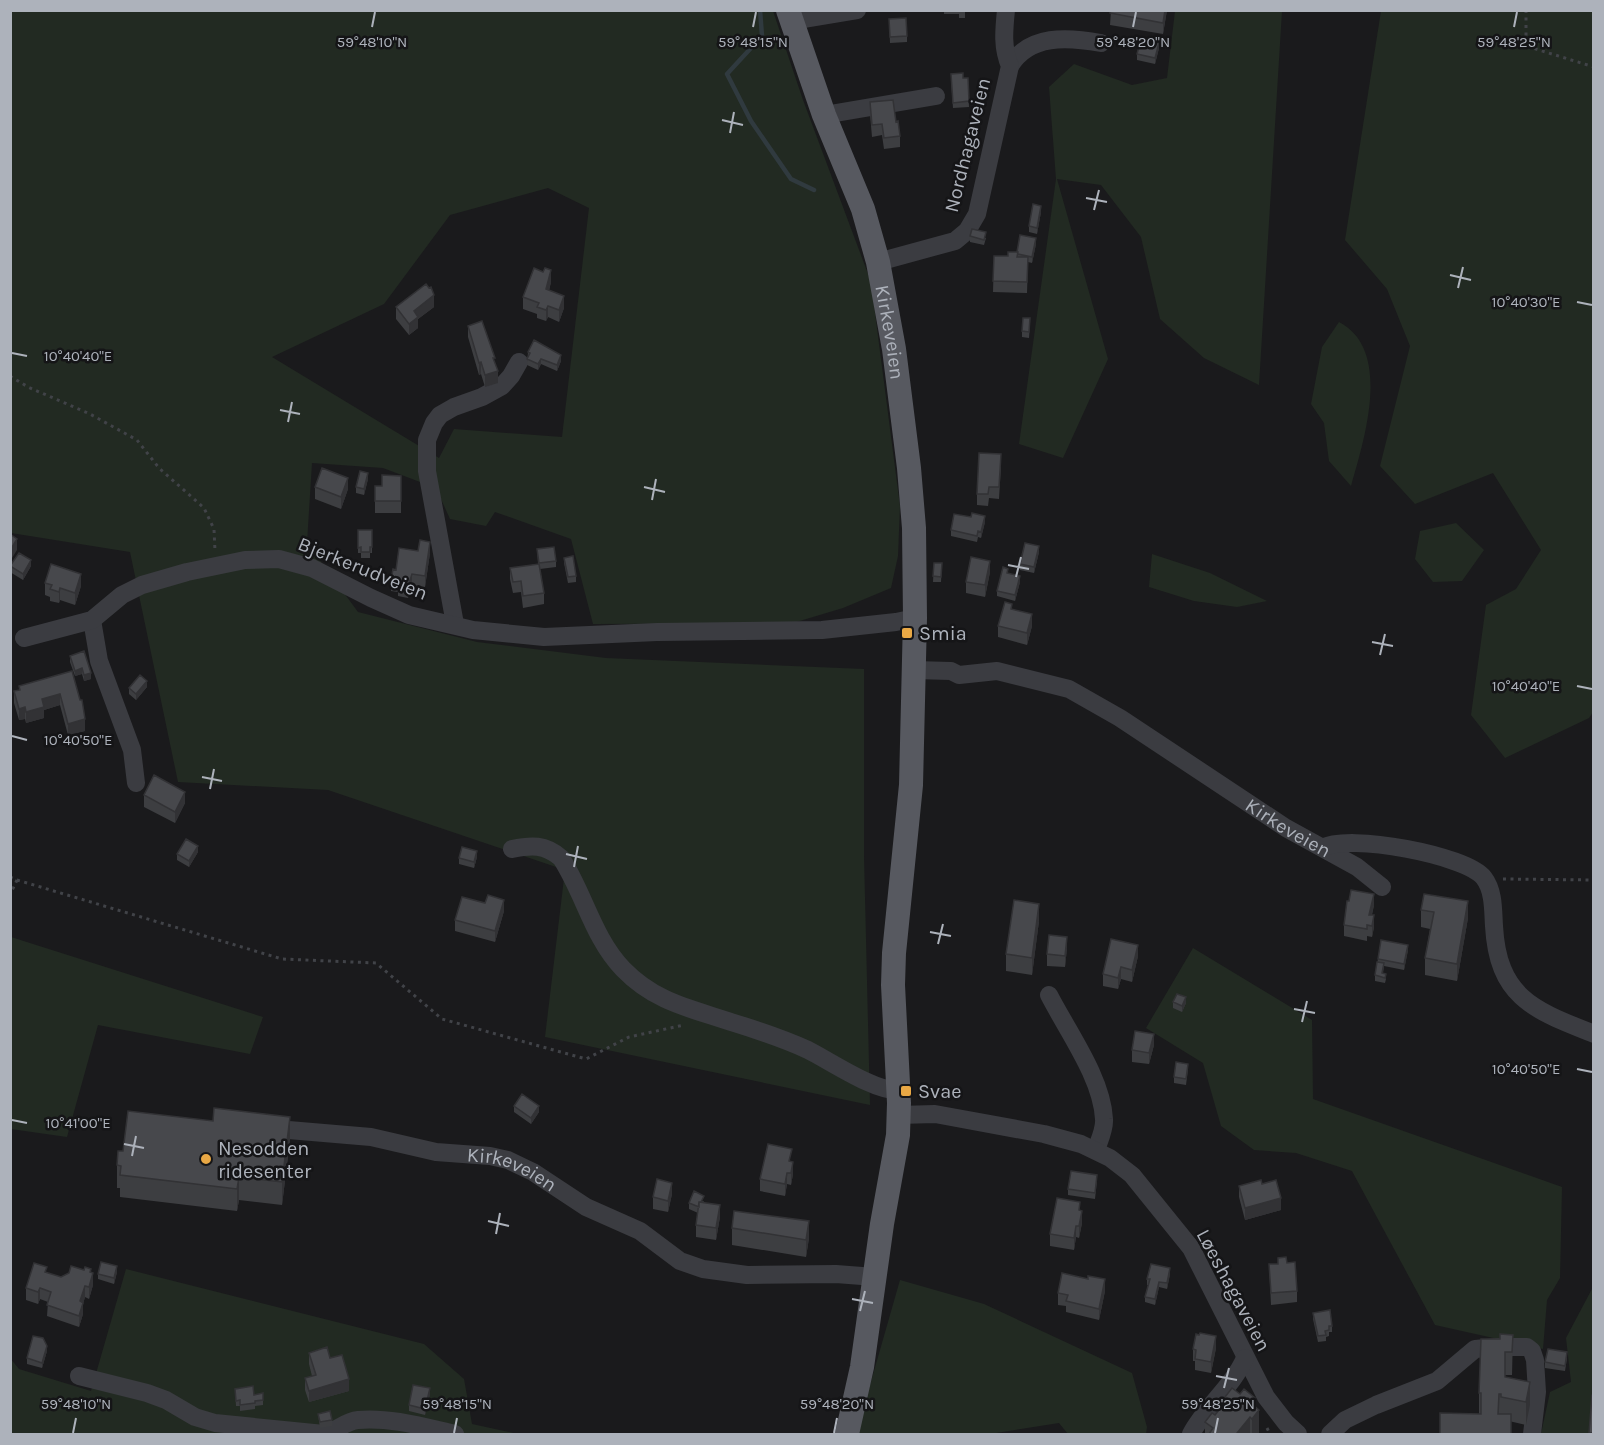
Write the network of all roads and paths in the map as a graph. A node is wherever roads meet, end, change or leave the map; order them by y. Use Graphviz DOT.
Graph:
graph roads {
  1 [pos="857,10"];
  2 [pos="1006,10"];
  3 [pos="1526,10"];
  4 [pos="790,16"];
  5 [pos="1101,43"];
  6 [pos="1010,66"];
  7 [pos="1593,67"];
  8 [pos="936,96"];
  9 [pos="824,115"];
  10 [pos="878,262"];
  11 [pos="519,362"];
  12 [pos="10,375"];
  13 [pos="215,566"];
  14 [pos="915,618"];
  15 [pos="92,620"];
  16 [pos="455,624"];
  17 [pos="24,638"];
  18 [pos="914,670"];
  19 [pos="135,783"];
  20 [pos="1323,848"];
  21 [pos="512,849"];
  22 [pos="10,877"];
  23 [pos="1486,879"];
  24 [pos="17,880"];
  25 [pos="1593,880"];
  26 [pos="1382,887"];
  27 [pos="10,895"];
  28 [pos="1049,995"];
  29 [pos="696,1012"];
  30 [pos="1593,1034"];
  31 [pos="899,1090"];
  32 [pos="899,1115"];
  33 [pos="248,1127"];
  34 [pos="1096,1150"];
  35 [pos="875,1277"];
  36 [pos="1245,1358"];
  37 [pos="79,1376"];
  38 [pos="455,1434"];
  39 [pos="847,1434"];
  40 [pos="1191,1434"];
  41 [pos="1298,1434"];
  42 [pos="1330,1434"];
  43 [pos="1532,1434"];
  1 -- 4 [label="street"];
  2 -- 6 [label="street, Nordhagaveien"];
  3 -- 7 [label="path"];
  4 -- 9 [label="main road, Kirkeveien"];
  5 -- 6 [label="street"];
  6 -- 10 [label="street, Nordhagaveien"];
  8 -- 9 [label="street"];
  9 -- 10 [label="main road, Kirkeveien"];
  10 -- 14 [label="main road, Kirkeveien"];
  11 -- 16 [label="street"];
  12 -- 13 [label="path"];
  13 -- 15 [label="street, Bjerkerudveien"];
  13 -- 16 [label="street, Bjerkerudveien"];
  14 -- 16 [label="street, Bjerkerudveien"];
  14 -- 18 [label="main road, Kirkeveien"];
  15 -- 17 [label="street, Bjerkerudveien"];
  15 -- 19 [label="street"];
  18 -- 20 [label="street, Kirkeveien"];
  18 -- 31 [label="main road, Kirkeveien"];
  20 -- 23 [label="street, Kirkeveien"];
  20 -- 26 [label="street"];
  21 -- 29 [label="street"];
  22 -- 24 [label="path"];
  23 -- 25 [label="path"];
  23 -- 30 [label="street"];
  24 -- 27 [label="path"];
  24 -- 29 [label="path"];
  28 -- 34 [label="street"];
  29 -- 31 [label="street"];
  31 -- 32 [label="main road, Kirkeveien"];
  32 -- 34 [label="street, Løeshagaveien"];
  32 -- 35 [label="main road, Kirkeveien"];
  33 -- 35 [label="street, Kirkeveien"];
  34 -- 36 [label="street, Løeshagaveien"];
  35 -- 39 [label="main road, Kirkeveien"];
  36 -- 40 [label="street"];
  36 -- 41 [label="street, Løeshagaveien"];
  37 -- 38 [label="street"];
  42 -- 43 [label="street"];
}
